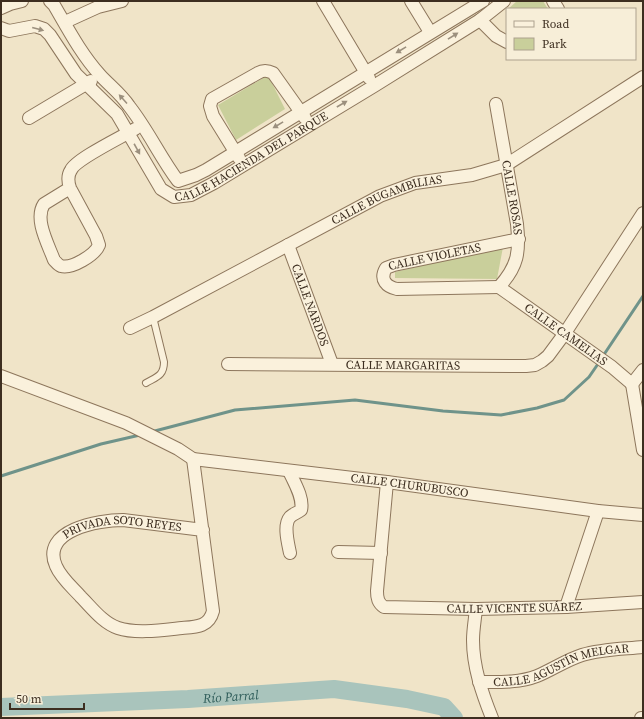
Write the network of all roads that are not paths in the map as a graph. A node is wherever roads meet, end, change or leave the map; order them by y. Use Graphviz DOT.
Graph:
graph roads {
  1 [pos="22,1"];
  2 [pos="50,1"];
  3 [pos="122,1"];
  4 [pos="323,1"];
  5 [pos="411,1"];
  6 [pos="482,1"];
  7 [pos="504,1"];
  8 [pos="1,8"];
  9 [pos="480,20"];
  10 [pos="65,22"];
  11 [pos="1,28"];
  12 [pos="430,32"];
  13 [pos="506,41"];
  14 [pos="364,72"];
  15 [pos="100,74"];
  16 [pos="643,77"];
  17 [pos="86,85"];
  18 [pos="374,86"];
  19 [pos="496,104"];
  20 [pos="300,111"];
  21 [pos="29,118"];
  22 [pos="309,124"];
  23 [pos="143,125"];
  24 [pos="129,133"];
  25 [pos="235,151"];
  26 [pos="244,165"];
  27 [pos="506,165"];
  28 [pos="178,181"];
  29 [pos="70,188"];
  30 [pos="173,202"];
  31 [pos="643,213"];
  32 [pos="518,239"];
  33 [pos="288,246"];
  34 [pos="499,287"];
  35 [pos="153,317"];
  36 [pos="130,328"];
  37 [pos="565,333"];
  38 [pos="228,364"];
  39 [pos="332,364"];
  40 [pos="643,370"];
  41 [pos="1,376"];
  42 [pos="146,383"];
  43 [pos="632,384"];
  44 [pos="643,450"];
  45 [pos="193,459"];
  46 [pos="289,470"];
  47 [pos="387,482"];
  48 [pos="598,511"];
  49 [pos="643,515"];
  50 [pos="203,530"];
  51 [pos="338,552"];
  52 [pos="290,553"];
  53 [pos="381,553"];
  54 [pos="643,602"];
  55 [pos="566,607"];
  56 [pos="476,609"];
  57 [pos="643,647"];
  58 [pos="479,682"];
  59 [pos="492,718"];
  1 -- 8 [label="street"];
  2 -- 10 [label="street, CALLE HACIENDA DEL PARQUE"];
  3 -- 10 [label="street"];
  4 -- 14 [label="street"];
  5 -- 12 [label="street"];
  6 -- 12 [label="street, CALLE HACIENDA DEL PARQUE"];
  7 -- 9 [label="street, CALLE HACIENDA DEL PARQUE"];
  9 -- 13 [label="street"];
  18 -- 9 [label="street, CALLE HACIENDA DEL PARQUE, one-way"];
  10 -- 15 [label="street, CALLE HACIENDA DEL PARQUE"];
  11 -- 17 [label="street, CALLE HACIENDA DEL PARQUE, one-way"];
  12 -- 14 [label="street, CALLE HACIENDA DEL PARQUE, one-way"];
  14 -- 18 [label="street"];
  14 -- 20 [label="street, CALLE HACIENDA DEL PARQUE"];
  15 -- 17 [label="street"];
  23 -- 15 [label="street, CALLE HACIENDA DEL PARQUE, one-way"];
  16 -- 27 [label="street, CALLE BUGAMBILIAS"];
  17 -- 21 [label="street"];
  17 -- 24 [label="street, CALLE HACIENDA DEL PARQUE"];
  22 -- 18 [label="street, CALLE HACIENDA DEL PARQUE, one-way"];
  19 -- 27 [label="street, CALLE ROSAS"];
  20 -- 22 [label="street"];
  20 -- 25 [label="street, CALLE HACIENDA DEL PARQUE, one-way"];
  20 -- 25 [label="street"];
  22 -- 26 [label="street, CALLE HACIENDA DEL PARQUE"];
  23 -- 24 [label="street"];
  23 -- 28 [label="street, CALLE HACIENDA DEL PARQUE"];
  24 -- 29 [label="street"];
  24 -- 30 [label="street, CALLE HACIENDA DEL PARQUE, one-way"];
  25 -- 26 [label="street"];
  25 -- 28 [label="street, CALLE HACIENDA DEL PARQUE"];
  26 -- 30 [label="street, CALLE HACIENDA DEL PARQUE"];
  27 -- 32 [label="street, CALLE ROSAS"];
  27 -- 33 [label="street, CALLE BUGAMBILIAS"];
  28 -- 30 [label="street, CALLE HACIENDA DEL PARQUE"];
  29 -- 29 [label="street"];
  31 -- 37 [label="street, CALLE MARGARITAS"];
  32 -- 34 [label="street, CALLE ROSAS"];
  32 -- 34 [label="street, CALLE VIOLETAS"];
  33 -- 35 [label="street, CALLE BUGAMBILIAS"];
  33 -- 39 [label="street, CALLE NARDOS"];
  34 -- 37 [label="street, CALLE CAMELIAS"];
  35 -- 36 [label="street, CALLE BUGAMBILIAS"];
  35 -- 42 [label="lane"];
  37 -- 39 [label="street, CALLE MARGARITAS"];
  37 -- 43 [label="street, CALLE CAMELIAS"];
  38 -- 39 [label="street, CALLE MARGARITAS"];
  40 -- 43 [label="street"];
  41 -- 45 [label="street, CALLE CHURUBUSCO"];
  43 -- 44 [label="street"];
  45 -- 46 [label="street, CALLE CHURUBUSCO"];
  45 -- 50 [label="street, PRIVADA SOTO REYES"];
  46 -- 47 [label="street, CALLE CHURUBUSCO"];
  46 -- 52 [label="street"];
  47 -- 48 [label="street, CALLE CHURUBUSCO"];
  47 -- 53 [label="street"];
  48 -- 49 [label="street, CALLE CHURUBUSCO"];
  48 -- 55 [label="street"];
  50 -- 50 [label="street, PRIVADA SOTO REYES"];
  51 -- 53 [label="street"];
  53 -- 56 [label="street, CALLE VICENTE SUÁREZ"];
  54 -- 55 [label="street, CALLE VICENTE SUÁREZ"];
  55 -- 56 [label="street, CALLE VICENTE SUÁREZ"];
  56 -- 58 [label="street"];
  57 -- 58 [label="street, CALLE AGUSTÍN MELGAR"];
  58 -- 59 [label="street"];
}
